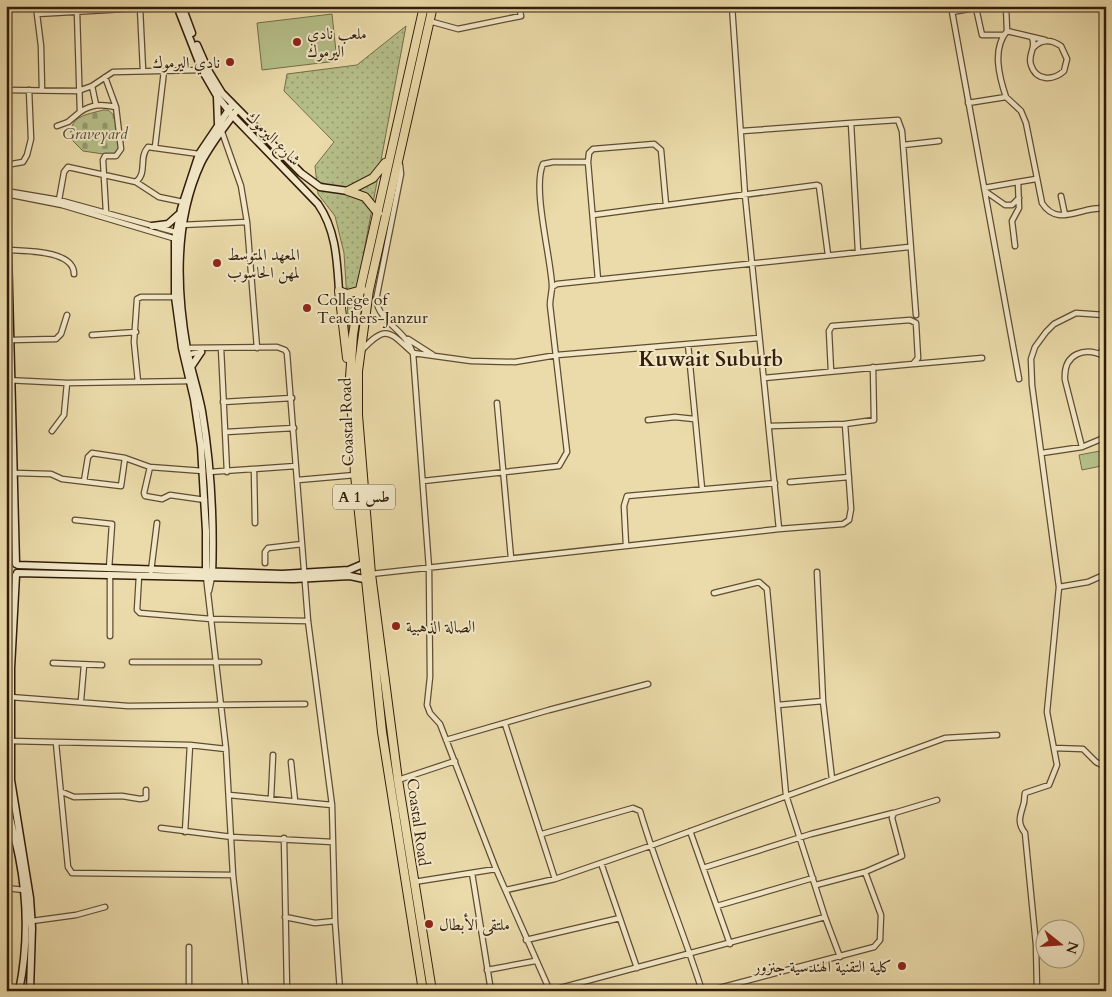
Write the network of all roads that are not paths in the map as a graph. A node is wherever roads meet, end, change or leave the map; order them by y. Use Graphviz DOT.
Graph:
graph roads {
  1 [pos="36,6"];
  2 [pos="177,6"];
  3 [pos="182,6"];
  4 [pos="187,6"];
  5 [pos="424,6"];
  6 [pos="432,6"];
  7 [pos="519,6"];
  8 [pos="732,6"];
  9 [pos="951,6"];
  10 [pos="986,6"];
  11 [pos="1020,6"];
  12 [pos="140,8"];
  13 [pos="976,8"];
  14 [pos="1006,8"];
  15 [pos="77,12"];
  16 [pos="952,12"];
  17 [pos="37,14"];
  18 [pos="429,22"];
  19 [pos="1007,31"];
  20 [pos="1003,35"];
  21 [pos="1032,38"];
  22 [pos="1048,40"];
  23 [pos="1033,48"];
  24 [pos="143,70"];
  25 [pos="202,70"];
  26 [pos="164,71"];
  27 [pos="105,77"];
  28 [pos="92,86"];
  29 [pos="6,90"];
  30 [pos="29,90"];
  31 [pos="42,90"];
  32 [pos="78,91"];
  33 [pos="217,96"];
  34 [pos="1006,96"];
  35 [pos="968,103"];
  36 [pos="96,105"];
  37 [pos="116,107"];
  38 [pos="232,110"];
  39 [pos="80,112"];
  40 [pos="851,123"];
  41 [pos="57,126"];
  42 [pos="218,126"];
  43 [pos="243,126"];
  44 [pos="224,130"];
  45 [pos="742,131"];
  46 [pos="940,141"];
  47 [pos="903,145"];
  48 [pos="155,146"];
  49 [pos="199,154"];
  50 [pos="389,156"];
  51 [pos="398,157"];
  52 [pos="588,162"];
  53 [pos="6,166"];
  54 [pos="6,172"];
  55 [pos="102,176"];
  56 [pos="1036,179"];
  57 [pos="136,182"];
  58 [pos="1018,182"];
  59 [pos="985,190"];
  60 [pos="348,191"];
  61 [pos="7,193"];
  62 [pos="745,195"];
  63 [pos="1061,196"];
  64 [pos="1019,197"];
  65 [pos="59,200"];
  66 [pos="183,202"];
  67 [pos="666,205"];
  68 [pos="181,209"];
  69 [pos="1106,210"];
  70 [pos="377,211"];
  71 [pos="106,212"];
  72 [pos="593,214"];
  73 [pos="1065,215"];
  74 [pos="247,222"];
  75 [pos="179,225"];
  76 [pos="152,226"];
  77 [pos="380,232"];
  78 [pos="178,236"];
  79 [pos="1015,246"];
  80 [pos="909,247"];
  81 [pos="8,250"];
  82 [pos="858,251"];
  83 [pos="828,255"];
  84 [pos="752,265"];
  85 [pos="74,274"];
  86 [pos="598,280"];
  87 [pos="552,287"];
  88 [pos="360,290"];
  89 [pos="369,290"];
  90 [pos="339,291"];
  91 [pos="175,297"];
  92 [pos="67,315"];
  93 [pos="916,315"];
  94 [pos="1104,315"];
  95 [pos="136,332"];
  96 [pos="92,335"];
  97 [pos="406,338"];
  98 [pos="759,338"];
  99 [pos="11,340"];
  100 [pos="688,344"];
  101 [pos="1106,344"];
  102 [pos="221,348"];
  103 [pos="258,348"];
  104 [pos="205,350"];
  105 [pos="185,352"];
  106 [pos="360,352"];
  107 [pos="413,353"];
  108 [pos="1100,354"];
  109 [pos="557,355"];
  110 [pos="436,357"];
  111 [pos="1106,357"];
  112 [pos="982,358"];
  113 [pos="913,364"];
  114 [pos="873,367"];
  115 [pos="191,368"];
  116 [pos="831,371"];
  117 [pos="350,377"];
  118 [pos="764,378"];
  119 [pos="1019,379"];
  120 [pos="10,380"];
  121 [pos="192,380"];
  122 [pos="138,382"];
  123 [pos="67,383"];
  124 [pos="6,386"];
  125 [pos="292,398"];
  126 [pos="223,402"];
  127 [pos="497,402"];
  128 [pos="7,415"];
  129 [pos="694,419"];
  130 [pos="648,420"];
  131 [pos="845,424"];
  132 [pos="770,426"];
  133 [pos="294,428"];
  134 [pos="52,431"];
  135 [pos="226,432"];
  136 [pos="1106,437"];
  137 [pos="1082,447"];
  138 [pos="1042,453"];
  139 [pos="125,458"];
  140 [pos="150,466"];
  141 [pos="296,466"];
  142 [pos="254,470"];
  143 [pos="206,471"];
  144 [pos="502,471"];
  145 [pos="227,472"];
  146 [pos="14,473"];
  147 [pos="354,475"];
  148 [pos="849,477"];
  149 [pos="298,480"];
  150 [pos="84,481"];
  151 [pos="423,481"];
  152 [pos="790,482"];
  153 [pos="775,483"];
  154 [pos="702,489"];
  155 [pos="205,500"];
  156 [pos="8,519"];
  157 [pos="75,520"];
  158 [pos="157,522"];
  159 [pos="255,523"];
  160 [pos="779,529"];
  161 [pos="302,544"];
  162 [pos="626,545"];
  163 [pos="511,558"];
  164 [pos="265,563"];
  165 [pos="7,564"];
  166 [pos="17,564"];
  167 [pos="363,564"];
  168 [pos="429,568"];
  169 [pos="151,571"];
  170 [pos="110,572"];
  171 [pos="817,572"];
  172 [pos="350,573"];
  173 [pos="7,574"];
  174 [pos="17,574"];
  175 [pos="209,574"];
  176 [pos="371,574"];
  177 [pos="1106,574"];
  178 [pos="139,576"];
  179 [pos="305,576"];
  180 [pos="364,579"];
  181 [pos="1059,587"];
  182 [pos="714,594"];
  183 [pos="211,620"];
  184 [pos="308,621"];
  185 [pos="6,634"];
  186 [pos="110,636"];
  187 [pos="214,660"];
  188 [pos="132,662"];
  189 [pos="259,662"];
  190 [pos="54,663"];
  191 [pos="84,665"];
  192 [pos="102,665"];
  193 [pos="648,684"];
  194 [pos="10,697"];
  195 [pos="81,700"];
  196 [pos="823,701"];
  197 [pos="305,704"];
  198 [pos="778,705"];
  199 [pos="221,706"];
  200 [pos="506,724"];
  201 [pos="997,735"];
  202 [pos="446,740"];
  203 [pos="10,741"];
  204 [pos="56,742"];
  205 [pos="190,745"];
  206 [pos="1054,748"];
  207 [pos="226,749"];
  208 [pos="273,755"];
  209 [pos="455,761"];
  210 [pos="292,762"];
  211 [pos="1106,767"];
  212 [pos="832,779"];
  213 [pos="398,780"];
  214 [pos="146,790"];
  215 [pos="62,792"];
  216 [pos="229,795"];
  217 [pos="786,795"];
  218 [pos="6,797"];
  219 [pos="271,798"];
  220 [pos="937,800"];
  221 [pos="295,801"];
  222 [pos="332,804"];
  223 [pos="894,812"];
  224 [pos="161,828"];
  225 [pos="690,831"];
  226 [pos="186,832"];
  227 [pos="542,834"];
  228 [pos="232,837"];
  229 [pos="284,838"];
  230 [pos="800,839"];
  231 [pos="333,842"];
  232 [pos="650,846"];
  233 [pos="600,863"];
  234 [pos="704,868"];
  235 [pos="496,869"];
  236 [pos="865,872"];
  237 [pos="472,873"];
  238 [pos="233,875"];
  239 [pos="813,878"];
  240 [pos="555,879"];
  241 [pos="414,882"];
  242 [pos="816,885"];
  243 [pos="6,888"];
  244 [pos="24,890"];
  245 [pos="506,890"];
  246 [pos="717,906"];
  247 [pos="105,907"];
  248 [pos="825,917"];
  249 [pos="285,918"];
  250 [pos="620,918"];
  251 [pos="32,920"];
  252 [pos="335,921"];
  253 [pos="526,940"];
  254 [pos="730,944"];
  255 [pos="189,947"];
  256 [pos="691,954"];
  257 [pos="840,957"];
  258 [pos="535,961"];
  259 [pos="637,968"];
  260 [pos="487,970"];
  261 [pos="549,990"];
  262 [pos="19,991"];
  263 [pos="30,991"];
  264 [pos="189,991"];
  265 [pos="246,991"];
  266 [pos="287,991"];
  267 [pos="340,991"];
  268 [pos="423,991"];
  269 [pos="432,991"];
  270 [pos="491,991"];
  271 [pos="702,991"];
  272 [pos="708,991"];
  273 [pos="1037,991"];
  1 -- 17 [label="street"];
  2 -- 12 [label="street"];
  2 -- 25 [label="street, شارع اليرموك"];
  3 -- 4 [label="street"];
  3 -- 38 [label="street, شارع اليرموك"];
  5 -- 50 [label="highway, Coastal Road / A 1 طس"];
  6 -- 18 [label="highway, Coastal Road / A 1 طس"];
  7 -- 18 [label="street"];
  8 -- 45 [label="street"];
  9 -- 16 [label="street"];
  10 -- 13 [label="street"];
  11 -- 14 [label="street"];
  12 -- 15 [label="street"];
  12 -- 24 [label="street"];
  13 -- 16 [label="street"];
  13 -- 20 [label="street"];
  14 -- 19 [label="street"];
  15 -- 17 [label="street"];
  15 -- 32 [label="street"];
  16 -- 35 [label="street"];
  17 -- 31 [label="street"];
  18 -- 51 [label="highway, Coastal Road / A 1 طس"];
  19 -- 20 [label="street"];
  19 -- 21 [label="street"];
  20 -- 34 [label="street"];
  21 -- 22 [label="street"];
  21 -- 23 [label="street"];
  22 -- 23 [label="street"];
  22 -- 23 [label="street"];
  24 -- 26 [label="street"];
  24 -- 27 [label="street"];
  25 -- 26 [label="street"];
  25 -- 33 [label="street, شارع اليرموك"];
  26 -- 48 [label="street"];
  27 -- 28 [label="street"];
  27 -- 37 [label="street"];
  28 -- 32 [label="street"];
  28 -- 36 [label="street"];
  29 -- 30 [label="street"];
  30 -- 31 [label="street"];
  30 -- 53 [label="street"];
  31 -- 32 [label="street"];
  32 -- 39 [label="street"];
  33 -- 38 [label="street, شارع اليرموك"];
  33 -- 42 [label="street"];
  34 -- 35 [label="street"];
  34 -- 56 [label="street"];
  35 -- 59 [label="street"];
  36 -- 37 [label="street"];
  36 -- 39 [label="street"];
  37 -- 55 [label="street"];
  38 -- 42 [label="street"];
  38 -- 43 [label="street, شارع اليرموك"];
  38 -- 44 [label="street"];
  38 -- 60 [label="street, شارع اليرموك"];
  39 -- 41 [label="street"];
  40 -- 45 [label="street"];
  40 -- 47 [label="street"];
  40 -- 82 [label="street"];
  42 -- 49 [label="street"];
  43 -- 44 [label="street"];
  43 -- 90 [label="street, شارع اليرموك"];
  44 -- 74 [label="street"];
  44 -- 75 [label="street"];
  45 -- 62 [label="street"];
  46 -- 47 [label="street"];
  47 -- 80 [label="street"];
  48 -- 49 [label="street"];
  48 -- 57 [label="street"];
  49 -- 66 [label="street"];
  50 -- 60 [label="highway"];
  50 -- 70 [label="highway, Coastal Road / A 1 طس"];
  51 -- 77 [label="highway, Coastal Road / A 1 طس"];
  51 -- 97 [label="street"];
  52 -- 67 [label="street"];
  52 -- 72 [label="street"];
  52 -- 87 [label="street"];
  54 -- 61 [label="street"];
  55 -- 57 [label="street"];
  55 -- 65 [label="street"];
  55 -- 71 [label="street"];
  56 -- 58 [label="street"];
  56 -- 73 [label="street"];
  57 -- 66 [label="street"];
  58 -- 59 [label="street"];
  58 -- 64 [label="street"];
  59 -- 64 [label="street"];
  59 -- 119 [label="street"];
  60 -- 70 [label="highway"];
  61 -- 65 [label="street"];
  61 -- 78 [label="street"];
  61 -- 81 [label="street"];
  62 -- 67 [label="street"];
  62 -- 83 [label="street"];
  62 -- 84 [label="street"];
  63 -- 73 [label="street"];
  64 -- 79 [label="street"];
  65 -- 71 [label="street"];
  66 -- 68 [label="street"];
  67 -- 72 [label="street"];
  68 -- 75 [label="street"];
  68 -- 76 [label="street"];
  69 -- 73 [label="street"];
  70 -- 77 [label="highway"];
  70 -- 88 [label="highway, Coastal Road / A 1 طس"];
  71 -- 76 [label="street"];
  72 -- 86 [label="street"];
  74 -- 75 [label="street"];
  74 -- 103 [label="street"];
  75 -- 78 [label="street"];
  76 -- 78 [label="street"];
  77 -- 89 [label="highway, Coastal Road / A 1 طس"];
  78 -- 91 [label="street"];
  78 -- 105 [label="street"];
  80 -- 82 [label="street"];
  80 -- 93 [label="street"];
  81 -- 85 [label="street"];
  81 -- 99 [label="street"];
  82 -- 83 [label="street"];
  83 -- 84 [label="street"];
  84 -- 86 [label="street"];
  84 -- 98 [label="street"];
  86 -- 87 [label="street"];
  87 -- 109 [label="street"];
  88 -- 89 [label="highway"];
  88 -- 90 [label="highway"];
  88 -- 117 [label="highway, Coastal Road / A 1 طس"];
  89 -- 106 [label="highway, Coastal Road / A 1 طس"];
  90 -- 117 [label="highway"];
  91 -- 95 [label="street"];
  91 -- 105 [label="street"];
  92 -- 99 [label="street"];
  94 -- 138 [label="street"];
  95 -- 96 [label="street"];
  95 -- 122 [label="street"];
  97 -- 107 [label="street"];
  97 -- 110 [label="street"];
  98 -- 100 [label="street"];
  98 -- 118 [label="street"];
  99 -- 120 [label="street"];
  100 -- 109 [label="street"];
  100 -- 129 [label="street"];
  101 -- 108 [label="street"];
  102 -- 103 [label="street"];
  102 -- 104 [label="street"];
  102 -- 126 [label="street"];
  103 -- 125 [label="street"];
  104 -- 105 [label="street"];
  104 -- 115 [label="street"];
  105 -- 115 [label="street"];
  105 -- 121 [label="street"];
  106 -- 107 [label="street"];
  106 -- 176 [label="highway, Coastal Road / A 1 طس"];
  107 -- 110 [label="street"];
  107 -- 151 [label="street"];
  108 -- 111 [label="street"];
  108 -- 137 [label="street"];
  109 -- 110 [label="street"];
  109 -- 144 [label="street"];
  112 -- 113 [label="street"];
  113 -- 114 [label="street"];
  113 -- 116 [label="street"];
  114 -- 116 [label="street"];
  114 -- 131 [label="street"];
  115 -- 121 [label="street"];
  116 -- 118 [label="street"];
  117 -- 147 [label="highway, Coastal Road / A 1 طس"];
  118 -- 132 [label="street"];
  120 -- 123 [label="street"];
  120 -- 146 [label="street"];
  121 -- 122 [label="street"];
  121 -- 143 [label="street"];
  122 -- 123 [label="street"];
  123 -- 134 [label="street"];
  124 -- 128 [label="street"];
  125 -- 126 [label="street"];
  125 -- 133 [label="street"];
  126 -- 135 [label="street"];
  127 -- 144 [label="street"];
  128 -- 156 [label="street"];
  129 -- 130 [label="street"];
  129 -- 154 [label="street"];
  131 -- 132 [label="street"];
  131 -- 148 [label="street"];
  132 -- 153 [label="street"];
  133 -- 135 [label="street"];
  133 -- 141 [label="street"];
  135 -- 145 [label="street"];
  136 -- 137 [label="street"];
  137 -- 138 [label="street"];
  138 -- 181 [label="street"];
  139 -- 140 [label="street"];
  139 -- 150 [label="street"];
  139 -- 150 [label="street"];
  140 -- 143 [label="street"];
  140 -- 155 [label="street"];
  141 -- 142 [label="street"];
  141 -- 149 [label="street"];
  142 -- 145 [label="street"];
  142 -- 159 [label="street"];
  143 -- 145 [label="street"];
  143 -- 155 [label="street"];
  143 -- 175 [label="street"];
  144 -- 151 [label="street"];
  144 -- 163 [label="street"];
  146 -- 150 [label="street"];
  146 -- 166 [label="street"];
  147 -- 149 [label="street"];
  147 -- 167 [label="highway, Coastal Road / A 1 طس"];
  148 -- 152 [label="street"];
  148 -- 160 [label="street"];
  149 -- 161 [label="street"];
  151 -- 168 [label="street"];
  153 -- 154 [label="street"];
  153 -- 160 [label="street"];
  154 -- 162 [label="street"];
  155 -- 175 [label="street"];
  156 -- 165 [label="street"];
  157 -- 170 [label="street"];
  158 -- 169 [label="street"];
  160 -- 162 [label="street"];
  161 -- 164 [label="street"];
  161 -- 179 [label="street"];
  162 -- 163 [label="street"];
  163 -- 168 [label="street"];
  165 -- 166 [label="street"];
  166 -- 170 [label="street"];
  166 -- 174 [label="street"];
  167 -- 172 [label="street"];
  167 -- 180 [label="highway, Coastal Road / A 1 طس"];
  168 -- 176 [label="street"];
  168 -- 202 [label="street"];
  169 -- 170 [label="street"];
  169 -- 175 [label="street"];
  170 -- 174 [label="street"];
  170 -- 178 [label="street"];
  170 -- 186 [label="street"];
  171 -- 196 [label="street"];
  172 -- 179 [label="street"];
  172 -- 180 [label="street"];
  173 -- 174 [label="street"];
  173 -- 185 [label="street"];
  174 -- 194 [label="street"];
  175 -- 178 [label="street"];
  175 -- 179 [label="street"];
  175 -- 183 [label="street"];
  176 -- 213 [label="highway, Coastal Road / A 1 طس"];
  177 -- 181 [label="street"];
  178 -- 183 [label="street"];
  179 -- 184 [label="street"];
  180 -- 268 [label="highway, Coastal Road / A 1 طس"];
  181 -- 206 [label="street"];
  182 -- 198 [label="street"];
  183 -- 184 [label="street"];
  183 -- 187 [label="street"];
  184 -- 222 [label="street"];
  187 -- 188 [label="street"];
  187 -- 189 [label="street"];
  187 -- 199 [label="street"];
  190 -- 191 [label="street"];
  191 -- 192 [label="street"];
  191 -- 195 [label="street"];
  193 -- 200 [label="street"];
  194 -- 195 [label="street"];
  194 -- 203 [label="street"];
  195 -- 199 [label="street"];
  196 -- 198 [label="street"];
  196 -- 212 [label="street"];
  197 -- 199 [label="street"];
  198 -- 217 [label="street"];
  199 -- 207 [label="street"];
  200 -- 202 [label="street"];
  200 -- 227 [label="street"];
  201 -- 212 [label="street"];
  202 -- 209 [label="street"];
  203 -- 204 [label="street"];
  203 -- 251 [label="street"];
  204 -- 205 [label="street"];
  204 -- 215 [label="street"];
  205 -- 207 [label="street"];
  205 -- 226 [label="street"];
  206 -- 211 [label="street"];
  206 -- 273 [label="street"];
  207 -- 216 [label="street"];
  208 -- 219 [label="street"];
  209 -- 213 [label="street"];
  209 -- 235 [label="street"];
  210 -- 221 [label="street"];
  212 -- 217 [label="street"];
  213 -- 241 [label="highway, Coastal Road / A 1 طس"];
  214 -- 215 [label="street"];
  215 -- 238 [label="street"];
  216 -- 219 [label="street"];
  216 -- 228 [label="street"];
  217 -- 225 [label="street"];
  217 -- 230 [label="street"];
  218 -- 244 [label="street"];
  219 -- 221 [label="street"];
  220 -- 223 [label="street"];
  221 -- 222 [label="street"];
  222 -- 231 [label="street"];
  223 -- 230 [label="street"];
  223 -- 236 [label="street"];
  224 -- 226 [label="street"];
  225 -- 232 [label="street"];
  225 -- 234 [label="street"];
  226 -- 228 [label="street"];
  227 -- 232 [label="street"];
  227 -- 240 [label="street"];
  228 -- 229 [label="street"];
  228 -- 238 [label="street"];
  229 -- 231 [label="street"];
  229 -- 249 [label="street"];
  230 -- 234 [label="street"];
  230 -- 239 [label="street"];
  231 -- 252 [label="street"];
  232 -- 233 [label="street"];
  232 -- 256 [label="street"];
  233 -- 240 [label="street"];
  233 -- 250 [label="street"];
  234 -- 246 [label="street"];
  235 -- 237 [label="street"];
  235 -- 245 [label="street"];
  236 -- 242 [label="street"];
  236 -- 257 [label="street"];
  237 -- 241 [label="street"];
  237 -- 260 [label="street"];
  238 -- 265 [label="street"];
  239 -- 242 [label="street"];
  239 -- 246 [label="street"];
  240 -- 245 [label="street"];
  241 -- 269 [label="highway, Coastal Road / A 1 طس"];
  242 -- 248 [label="street"];
  243 -- 244 [label="street"];
  244 -- 262 [label="street"];
  245 -- 253 [label="street"];
  246 -- 254 [label="street"];
  247 -- 251 [label="street"];
  248 -- 254 [label="street"];
  248 -- 257 [label="street"];
  249 -- 252 [label="street"];
  249 -- 266 [label="street"];
  250 -- 253 [label="street"];
  250 -- 259 [label="street"];
  251 -- 263 [label="street"];
  252 -- 267 [label="street"];
  253 -- 258 [label="street"];
  254 -- 256 [label="street"];
  255 -- 264 [label="street"];
  256 -- 259 [label="street"];
  256 -- 271 [label="street"];
  257 -- 272 [label="street"];
  258 -- 260 [label="street"];
  258 -- 261 [label="street"];
  259 -- 261 [label="street"];
  260 -- 270 [label="street"];
}
